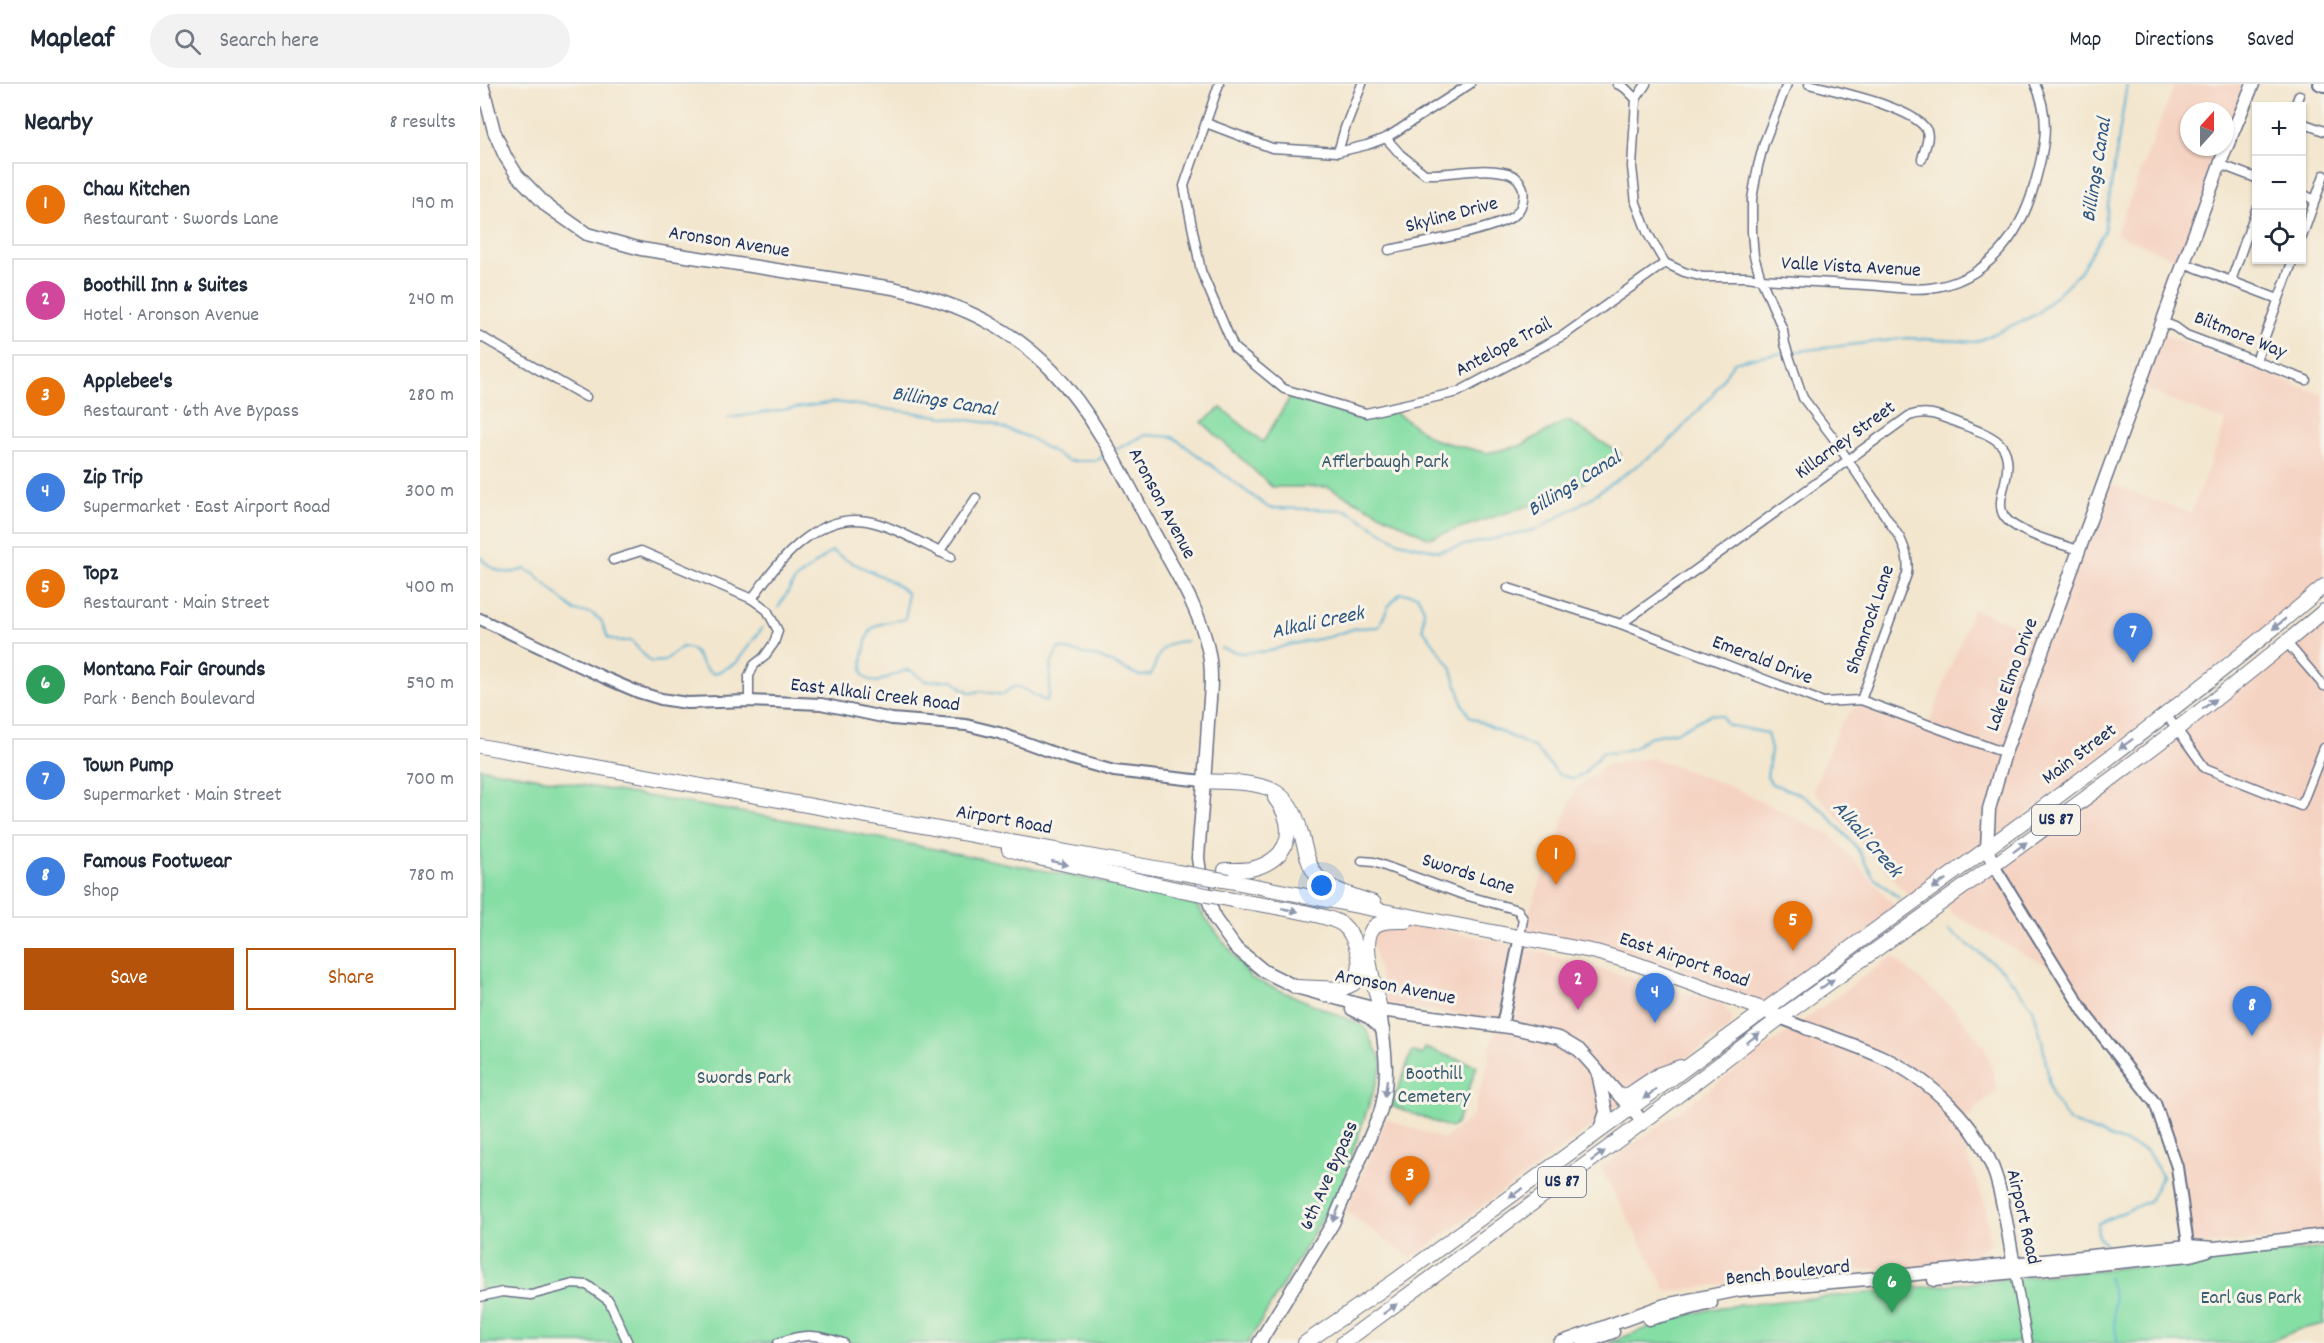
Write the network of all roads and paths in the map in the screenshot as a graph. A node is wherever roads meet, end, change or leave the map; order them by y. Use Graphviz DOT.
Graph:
graph roads {
  1 [pos="482,84"];
  2 [pos="1219,84"];
  3 [pos="1362,84"];
  4 [pos="1470,84"];
  5 [pos="1617,84"];
  6 [pos="1646,84"];
  7 [pos="1787,84"];
  8 [pos="1809,84"];
  9 [pos="2035,84"];
  10 [pos="2253,84"];
  11 [pos="2319,84"];
  12 [pos="2324,86"];
  13 [pos="2299,95"];
  14 [pos="482,99"];
  15 [pos="1636,99"];
  16 [pos="2296,102"];
  17 [pos="1206,123"];
  18 [pos="2306,125"];
  19 [pos="2324,131"];
  20 [pos="1386,138"];
  21 [pos="1338,152"];
  22 [pos="1922,159"];
  23 [pos="2220,164"];
  24 [pos="2324,175"];
  25 [pos="2252,176"];
  26 [pos="2306,196"];
  27 [pos="2315,200"];
  28 [pos="2252,221"];
  29 [pos="2306,224"];
  30 [pos="1389,250"];
  31 [pos="1665,263"];
  32 [pos="2184,263"];
  33 [pos="2291,264"];
  34 [pos="1761,279"];
  35 [pos="2231,280"];
  36 [pos="2278,299"];
  37 [pos="2162,322"];
  38 [pos="480,336"];
  39 [pos="2256,361"];
  40 [pos="2306,380"];
  41 [pos="586,397"];
  42 [pos="1847,461"];
  43 [pos="976,498"];
  44 [pos="2079,550"];
  45 [pos="939,552"];
  46 [pos="951,557"];
  47 [pos="613,560"];
  48 [pos="2324,586"];
  49 [pos="1508,588"];
  50 [pos="752,599"];
  51 [pos="2324,611"];
  52 [pos="480,619"];
  53 [pos="1621,624"];
  54 [pos="2287,643"];
  55 [pos="2324,686"];
  56 [pos="1861,700"];
  57 [pos="749,702"];
  58 [pos="2166,714"];
  59 [pos="2176,729"];
  60 [pos="480,746"];
  61 [pos="2324,748"];
  62 [pos="2005,753"];
  63 [pos="1203,781"];
  64 [pos="1260,786"];
  65 [pos="964,834"];
  66 [pos="1987,849"];
  67 [pos="1362,861"];
  68 [pos="1994,866"];
  69 [pos="1227,876"];
  70 [pos="1404,915"];
  71 [pos="1436,921"];
  72 [pos="1520,936"];
  73 [pos="1296,987"];
  74 [pos="1380,1010"];
  75 [pos="1765,1010"];
  76 [pos="1780,1018"];
  77 [pos="1502,1026"];
  78 [pos="1806,1028"];
  79 [pos="1383,1030"];
  80 [pos="1690,1064"];
  81 [pos="1598,1073"];
  82 [pos="1621,1096"];
  83 [pos="1631,1109"];
  84 [pos="1643,1122"];
  85 [pos="1599,1132"];
  86 [pos="2324,1234"];
  87 [pos="2189,1250"];
  88 [pos="2014,1267"];
  89 [pos="480,1297"];
  90 [pos="628,1343"];
  91 [pos="778,1343"];
  92 [pos="843,1343"];
  93 [pos="1259,1343"];
  94 [pos="1305,1343"];
  95 [pos="1342,1343"];
  96 [pos="1560,1343"];
  97 [pos="1584,1343"];
  98 [pos="2028,1343"];
  1 -- 14 [label="main road, Aronson Avenue"];
  2 -- 17 [label="street, Antelope Trail"];
  3 -- 21 [label="street"];
  4 -- 20 [label="street"];
  5 -- 15 [label="street"];
  6 -- 15 [label="street"];
  7 -- 34 [label="street"];
  8 -- 22 [label="street"];
  9 -- 34 [label="street, Valle Vista Avenue"];
  10 -- 23 [label="main road, Lake Elmo Drive"];
  11 -- 12 [label="street"];
  13 -- 16 [label="street"];
  14 -- 63 [label="main road, Aronson Avenue"];
  15 -- 31 [label="street"];
  17 -- 21 [label="street"];
  17 -- 31 [label="street, Antelope Trail"];
  18 -- 19 [label="street"];
  20 -- 21 [label="street"];
  20 -- 30 [label="street, Skyline Drive"];
  23 -- 25 [label="street"];
  23 -- 32 [label="main road, Lake Elmo Drive"];
  24 -- 27 [label="street"];
  26 -- 27 [label="street"];
  27 -- 29 [label="street"];
  28 -- 35 [label="street"];
  31 -- 34 [label="street, Valle Vista Avenue"];
  32 -- 35 [label="street"];
  32 -- 37 [label="main road, Lake Elmo Drive"];
  33 -- 36 [label="street"];
  34 -- 42 [label="street, Shamrock Lane"];
  35 -- 36 [label="street"];
  36 -- 39 [label="street"];
  37 -- 39 [label="street, Biltmore Way"];
  37 -- 44 [label="main road, Lake Elmo Drive"];
  38 -- 41 [label="street"];
  39 -- 40 [label="street, Biltmore Way"];
  42 -- 44 [label="street, Killarney Street"];
  42 -- 53 [label="street, Killarney Street"];
  42 -- 56 [label="street, Shamrock Lane"];
  43 -- 45 [label="street"];
  44 -- 62 [label="main road, Lake Elmo Drive"];
  45 -- 46 [label="street"];
  45 -- 50 [label="street"];
  47 -- 50 [label="street"];
  48 -- 58 [label="main road, Main Street / US 87, one-way"];
  49 -- 53 [label="street, Emerald Drive"];
  50 -- 57 [label="street"];
  51 -- 54 [label="main road, Main Street / US 87"];
  52 -- 57 [label="street, East Alkali Creek Road"];
  53 -- 56 [label="street, Emerald Drive"];
  54 -- 55 [label="street"];
  59 -- 54 [label="main road, Main Street / US 87, one-way"];
  56 -- 62 [label="street, Emerald Drive"];
  57 -- 63 [label="street, East Alkali Creek Road"];
  58 -- 59 [label="street"];
  58 -- 66 [label="main road, Main Street / US 87, one-way"];
  59 -- 61 [label="street"];
  68 -- 59 [label="main road, Main Street / US 87, one-way"];
  60 -- 65 [label="main road, Airport Road"];
  62 -- 66 [label="main road, Lake Elmo Drive"];
  63 -- 64 [label="main road"];
  63 -- 73 [label="main road, Aronson Avenue"];
  64 -- 69 [label="main road"];
  64 -- 70 [label="main road"];
  65 -- 69 [label="main road, Airport Road, bridge"];
  65 -- 73 [label="main road, one-way, bridge"];
  66 -- 68 [label="main road, Lake Elmo Drive"];
  66 -- 75 [label="main road, Main Street / US 87, one-way"];
  67 -- 72 [label="street, Swords Lane"];
  76 -- 68 [label="main road, Main Street / US 87, one-way"];
  68 -- 87 [label="street, Lake Elmo Drive"];
  69 -- 70 [label="main road, Airport Road"];
  70 -- 71 [label="main road, Airport Road"];
  71 -- 72 [label="main road, Airport Road"];
  71 -- 74 [label="main road"];
  72 -- 75 [label="main road, East Airport Road"];
  72 -- 77 [label="street, Swords Lane"];
  73 -- 74 [label="main road, Aronson Avenue"];
  73 -- 79 [label="main road"];
  74 -- 77 [label="main road, Aronson Avenue"];
  74 -- 79 [label="main road, 6th Ave Bypass"];
  75 -- 76 [label="main road, Airport Road"];
  75 -- 80 [label="main road, US 87"];
  76 -- 78 [label="street, Airport Road"];
  84 -- 76 [label="main road, US 87, one-way"];
  77 -- 81 [label="main road, Aronson Avenue"];
  78 -- 88 [label="main road, Airport Road"];
  79 -- 93 [label="main road, 6th Ave Bypass, one-way"];
  80 -- 82 [label="main road"];
  80 -- 83 [label="main road, US 87, one-way"];
  81 -- 82 [label="main road, Aronson Avenue"];
  81 -- 85 [label="main road, Aronson Avenue"];
  82 -- 83 [label="main road, Aronson Avenue"];
  83 -- 84 [label="main road, Aronson Avenue"];
  83 -- 85 [label="main road, US 87"];
  95 -- 84 [label="main road, US 87, one-way"];
  85 -- 94 [label="main road, US 87, one-way"];
  86 -- 87 [label="main road"];
  87 -- 88 [label="main road"];
  88 -- 96 [label="main road"];
  88 -- 97 [label="main road, Bench Boulevard"];
  88 -- 98 [label="street, Airport Road"];
  89 -- 90 [label="street"];
  91 -- 92 [label="street"];
}
